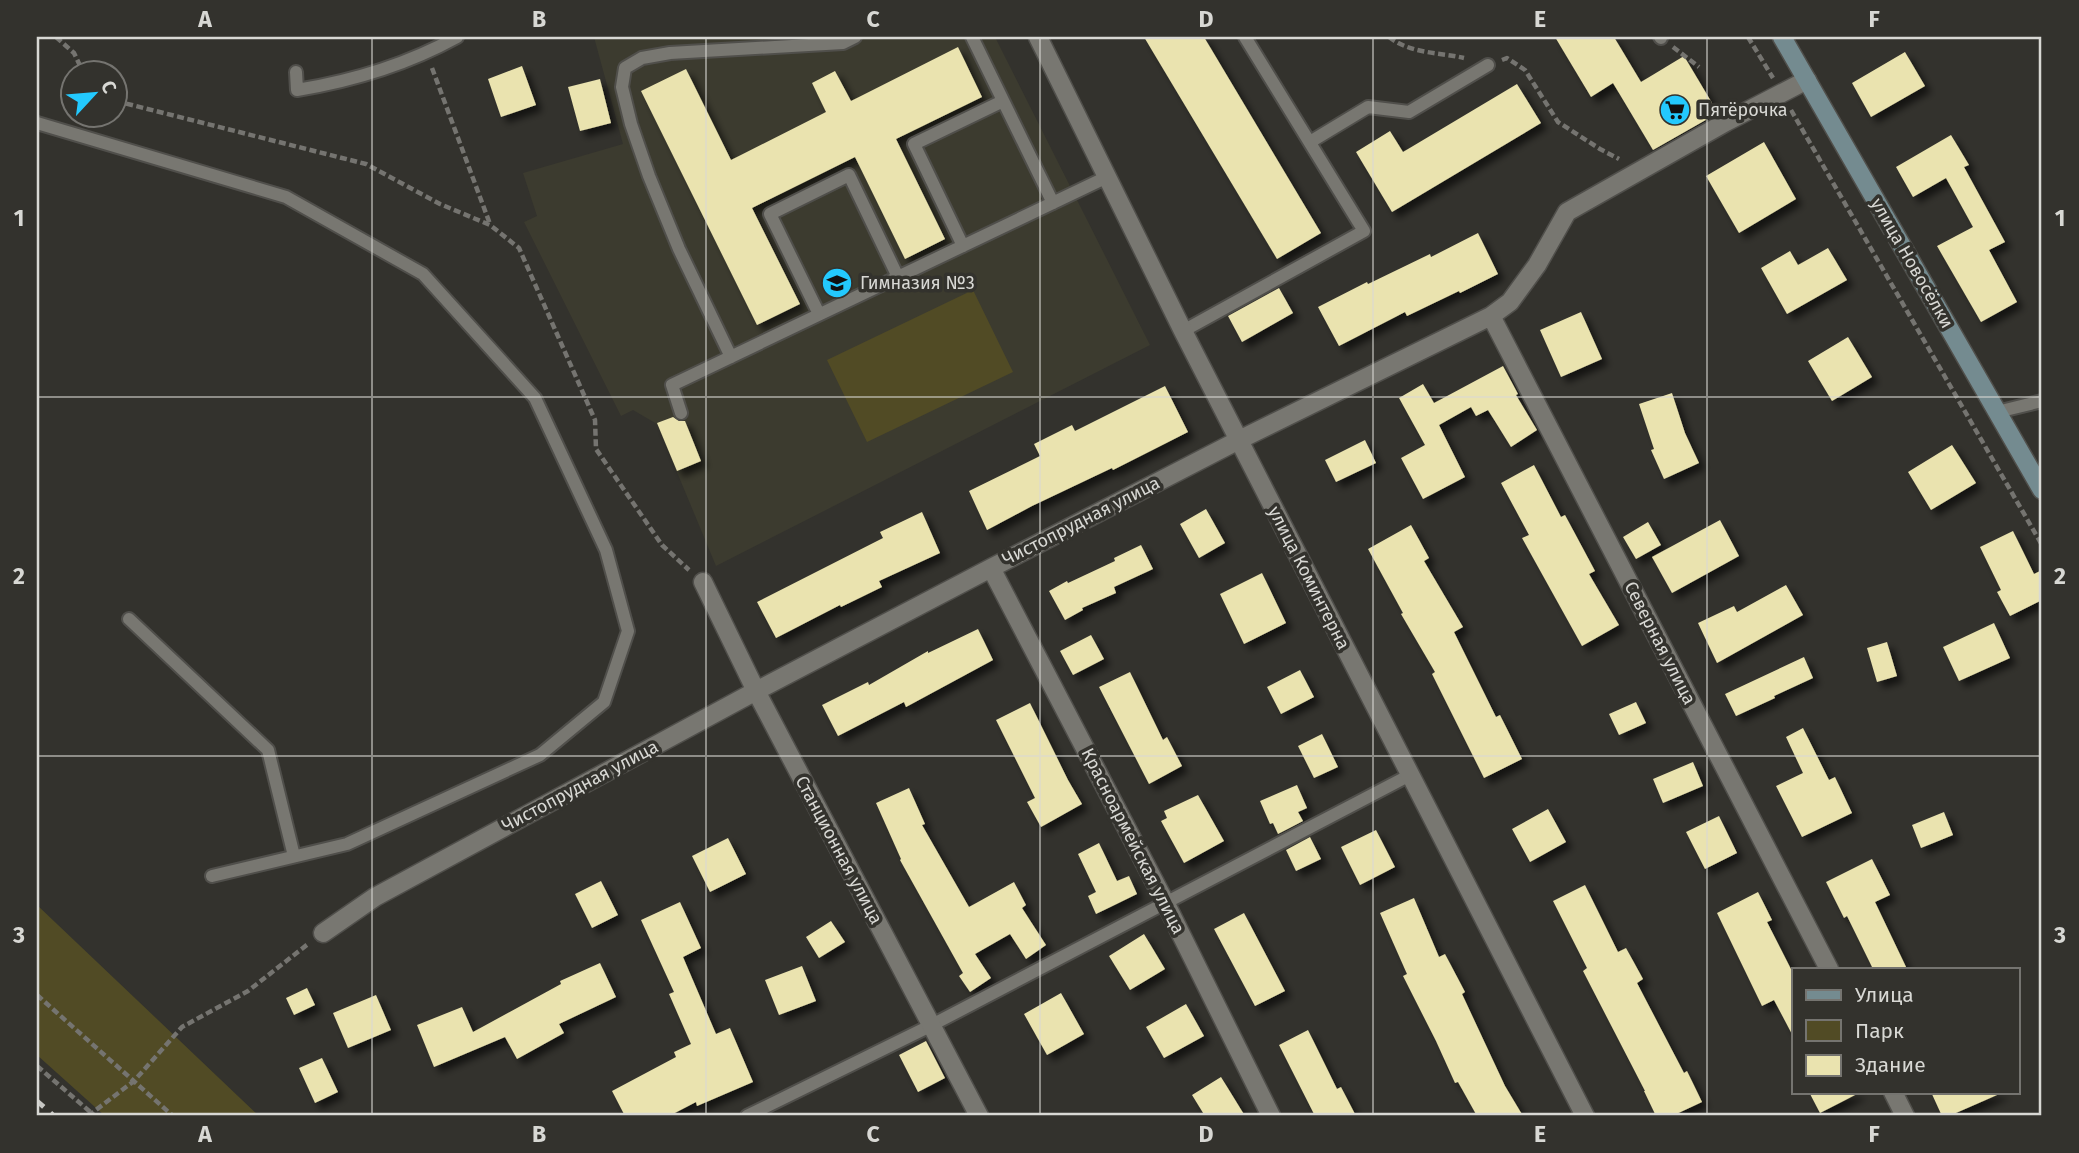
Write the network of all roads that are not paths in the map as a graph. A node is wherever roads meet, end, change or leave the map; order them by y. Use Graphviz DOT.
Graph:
graph roads {
  1 [pos="457,37"];
  2 [pos="855,37"];
  3 [pos="972,37"];
  4 [pos="1038,37"];
  5 [pos="1245,37"];
  6 [pos="1782,37"];
  7 [pos="1488,65"];
  8 [pos="296,72"];
  9 [pos="1807,80"];
  10 [pos="1003,101"];
  11 [pos="37,123"];
  12 [pos="1310,142"];
  13 [pos="1107,177"];
  14 [pos="1053,203"];
  15 [pos="963,246"];
  16 [pos="898,276"];
  17 [pos="819,314"];
  18 [pos="1491,316"];
  19 [pos="1183,331"];
  20 [pos="731,357"];
  21 [pos="2042,401"];
  22 [pos="1997,412"];
  23 [pos="681,413"];
  24 [pos="1239,440"];
  25 [pos="2042,490"];
  26 [pos="991,568"];
  27 [pos="703,582"];
  28 [pos="129,619"];
  29 [pos="756,691"];
  30 [pos="1410,775"];
  31 [pos="294,856"];
  32 [pos="212,876"];
  33 [pos="1165,902"];
  34 [pos="323,933"];
  35 [pos="1828,968"];
  36 [pos="930,1026"];
  37 [pos="1894,1094"];
  38 [pos="747,1116"];
  39 [pos="979,1116"];
  40 [pos="1271,1116"];
  41 [pos="1586,1116"];
  42 [pos="1905,1116"];
  1 -- 8 [label="lane"];
  2 -- 20 [label="lane"];
  3 -- 10 [label="lane"];
  4 -- 13 [label="street, улица Коминтерна"];
  5 -- 12 [label="lane"];
  6 -- 9 [label="street, улица Новосёлки"];
  7 -- 12 [label="lane"];
  9 -- 18 [label="street, Чистопрудная улица"];
  9 -- 22 [label="street, улица Новосёлки"];
  10 -- 14 [label="lane"];
  10 -- 15 [label="lane"];
  11 -- 31 [label="lane"];
  12 -- 19 [label="lane"];
  13 -- 14 [label="lane"];
  13 -- 19 [label="street, улица Коминтерна"];
  14 -- 15 [label="lane"];
  15 -- 16 [label="lane"];
  16 -- 17 [label="lane"];
  16 -- 17 [label="lane"];
  17 -- 20 [label="lane"];
  18 -- 24 [label="street, Чистопрудная улица"];
  18 -- 35 [label="street, Северная улица"];
  19 -- 24 [label="street, улица Коминтерна"];
  20 -- 23 [label="lane"];
  21 -- 22 [label="lane"];
  22 -- 25 [label="street, улица Новосёлки"];
  24 -- 26 [label="street, Чистопрудная улица"];
  24 -- 30 [label="street, улица Коминтерна"];
  26 -- 29 [label="street, Чистопрудная улица"];
  26 -- 33 [label="street, Красноармейская улица"];
  27 -- 29 [label="street, Станционная улица"];
  28 -- 31 [label="lane"];
  29 -- 34 [label="street, Чистопрудная улица"];
  29 -- 36 [label="street, Станционная улица"];
  30 -- 33 [label="lane"];
  30 -- 41 [label="street, улица Коминтерна"];
  31 -- 32 [label="lane"];
  33 -- 36 [label="lane"];
  33 -- 40 [label="street, Красноармейская улица"];
  36 -- 38 [label="lane"];
  36 -- 39 [label="street, Станционная улица"];
  37 -- 42 [label="street"];
}
